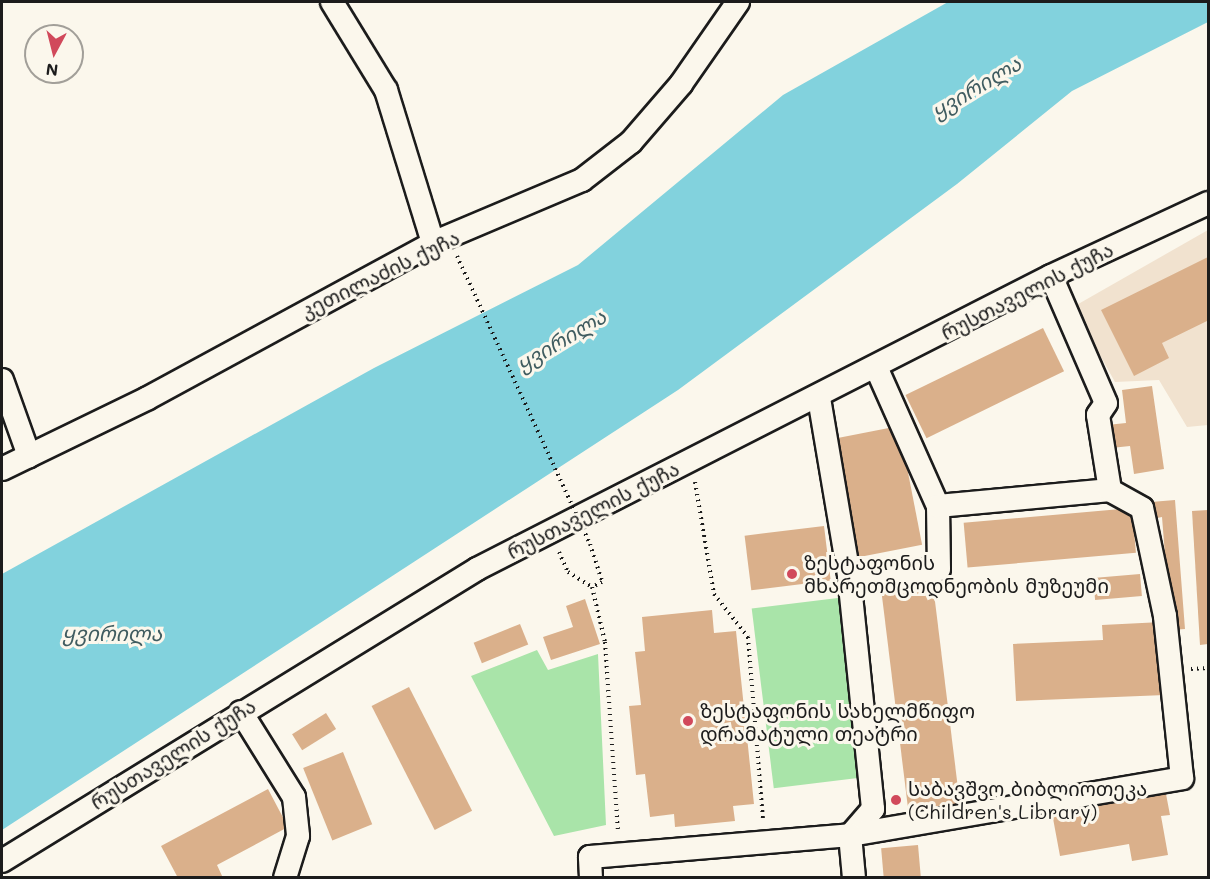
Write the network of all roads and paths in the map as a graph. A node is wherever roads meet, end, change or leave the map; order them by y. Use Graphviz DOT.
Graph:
graph roads {
  1 [pos="332,2"];
  2 [pos="738,2"];
  3 [pos="1209,203"];
  4 [pos="433,243"];
  5 [pos="462,267"];
  6 [pos="1051,276"];
  7 [pos="876,367"];
  8 [pos="2,380"];
  9 [pos="819,398"];
  10 [pos="29,456"];
  11 [pos="692,460"];
  12 [pos="2,469"];
  13 [pos="1110,490"];
  14 [pos="938,506"];
  15 [pos="550,532"];
  16 [pos="849,576"];
  17 [pos="592,588"];
  18 [pos="241,712"];
  19 [pos="764,825"];
  20 [pos="850,835"];
  21 [pos="621,854"];
  22 [pos="2,861"];
  23 [pos="285,878"];
  24 [pos="591,878"];
  25 [pos="854,878"];
  1 -- 4 [label="street"];
  2 -- 4 [label="street, კეთილაძის ქუჩა"];
  3 -- 6 [label="street, რუსთაველის ქუჩა"];
  4 -- 10 [label="street, კეთილაძის ქუჩა"];
  5 -- 17 [label="path, bridge"];
  6 -- 7 [label="street, რუსთაველის ქუჩა"];
  6 -- 13 [label="street"];
  7 -- 9 [label="street, რუსთაველის ქუჩა"];
  7 -- 14 [label="street"];
  8 -- 10 [label="street"];
  9 -- 11 [label="street, რუსთაველის ქუჩა"];
  9 -- 16 [label="street"];
  10 -- 12 [label="street, კეთილაძის ქუჩა"];
  11 -- 15 [label="street, რუსთაველის ქუჩა"];
  11 -- 19 [label="path"];
  13 -- 14 [label="street"];
  13 -- 20 [label="street"];
  14 -- 16 [label="street"];
  15 -- 17 [label="path"];
  15 -- 18 [label="street, რუსთაველის ქუჩა"];
  16 -- 20 [label="street"];
  17 -- 21 [label="path"];
  18 -- 22 [label="street, რუსთაველის ქუჩა"];
  18 -- 23 [label="street"];
  20 -- 21 [label="street"];
  20 -- 25 [label="street"];
  21 -- 24 [label="street"];
}
